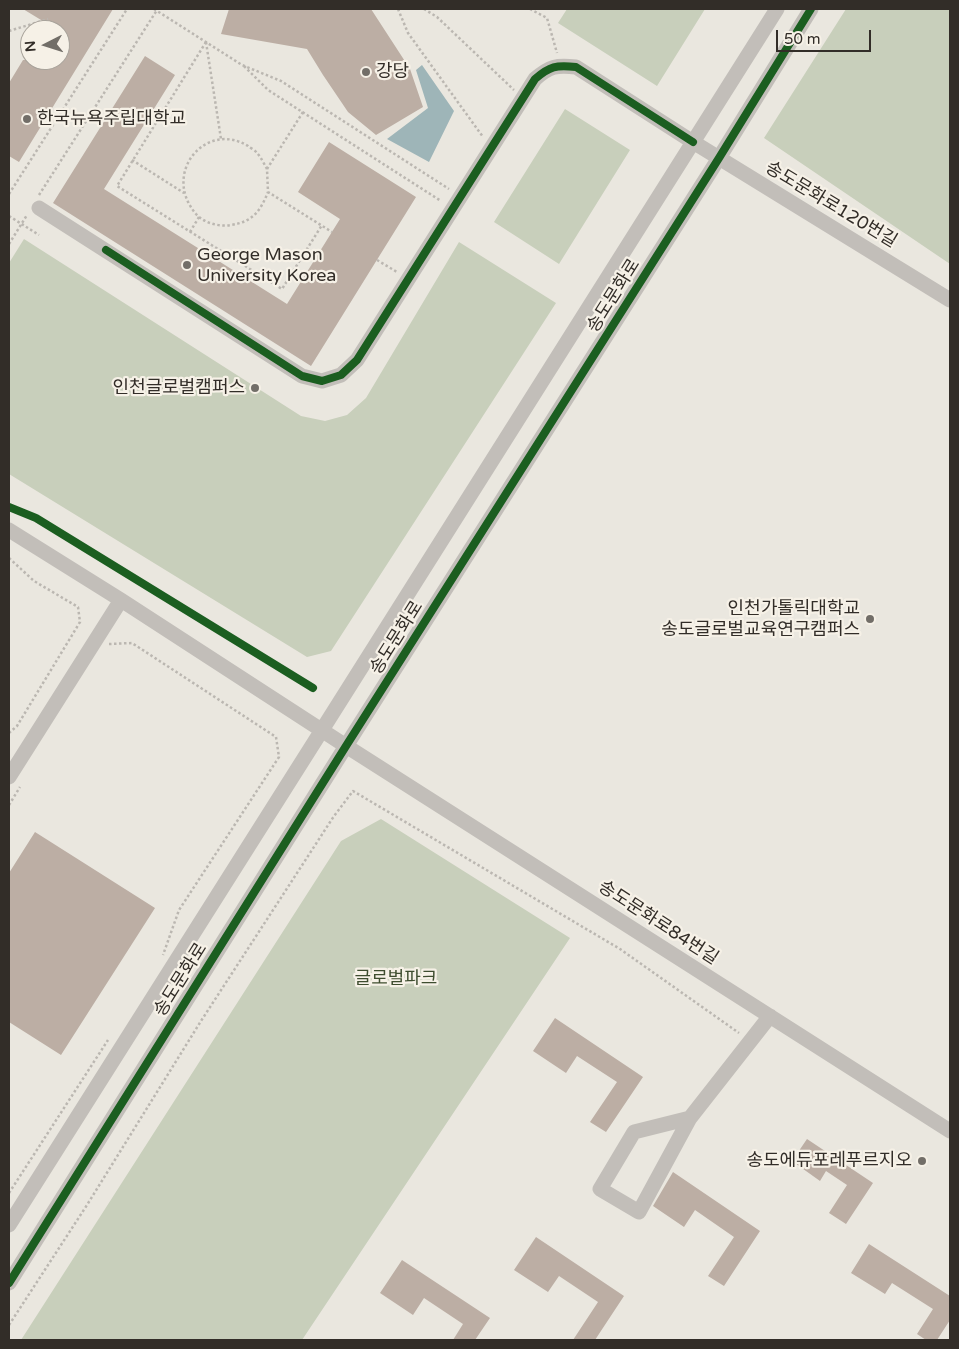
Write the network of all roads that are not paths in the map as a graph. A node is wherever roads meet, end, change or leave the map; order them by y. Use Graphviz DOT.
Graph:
graph roads {
  1 [pos="777,9"];
  2 [pos="811,9"];
  3 [pos="693,142"];
  4 [pos="719,158"];
  5 [pos="36,205"];
  6 [pos="950,300"];
  7 [pos="9,530"];
  8 [pos="121,600"];
  9 [pos="322,730"];
  10 [pos="346,746"];
  11 [pos="11,768"];
  12 [pos="770,1016"];
  13 [pos="690,1118"];
  14 [pos="950,1131"];
  15 [pos="9,1225"];
  16 [pos="9,1283"];
  1 -- 3 [label="street, 송도문화로"];
  2 -- 4 [label="street, 송도문화로"];
  3 -- 4 [label="street, 송도문화로120번길"];
  3 -- 5 [label="street, 송도문화로120번길"];
  3 -- 9 [label="street, 송도문화로"];
  4 -- 6 [label="street, 송도문화로120번길"];
  4 -- 10 [label="street, 송도문화로"];
  7 -- 8 [label="street, 송도문화로84번길"];
  8 -- 9 [label="street, 송도문화로84번길"];
  8 -- 11 [label="street"];
  9 -- 10 [label="street, 송도문화로84번길"];
  9 -- 15 [label="street, 송도문화로"];
  10 -- 12 [label="street, 송도문화로84번길"];
  10 -- 16 [label="street, 송도문화로"];
  12 -- 13 [label="street"];
  12 -- 14 [label="street, 송도문화로84번길"];
  13 -- 13 [label="street"];
}
